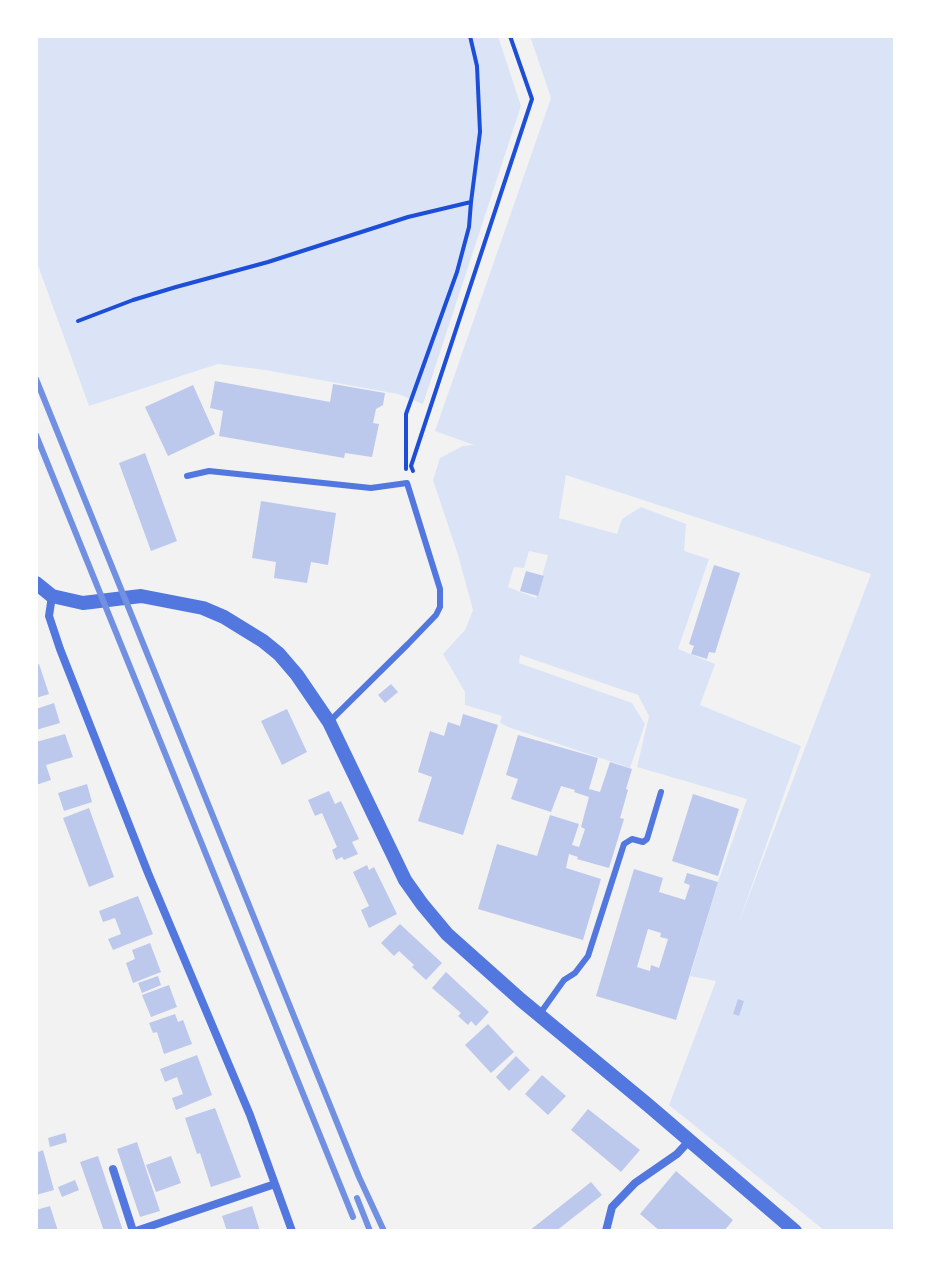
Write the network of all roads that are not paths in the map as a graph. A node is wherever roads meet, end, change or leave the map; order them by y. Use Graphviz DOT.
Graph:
graph roads {
  1 [pos="187,476"];
  2 [pos="36,583"];
  3 [pos="52,596"];
  4 [pos="329,722"];
  5 [pos="661,792"];
  6 [pos="539,1015"];
  7 [pos="689,1141"];
  8 [pos="113,1169"];
  9 [pos="275,1184"];
  10 [pos="134,1231"];
  11 [pos="292,1231"];
  12 [pos="606,1231"];
  13 [pos="795,1231"];
  1 -- 4 [label="lane"];
  2 -- 3 [label="street"];
  3 -- 4 [label="street"];
  3 -- 9 [label="street"];
  4 -- 6 [label="street"];
  5 -- 6 [label="lane"];
  6 -- 7 [label="street"];
  7 -- 12 [label="street"];
  7 -- 13 [label="street"];
  8 -- 10 [label="street"];
  9 -- 10 [label="street"];
  9 -- 11 [label="street"];
}
